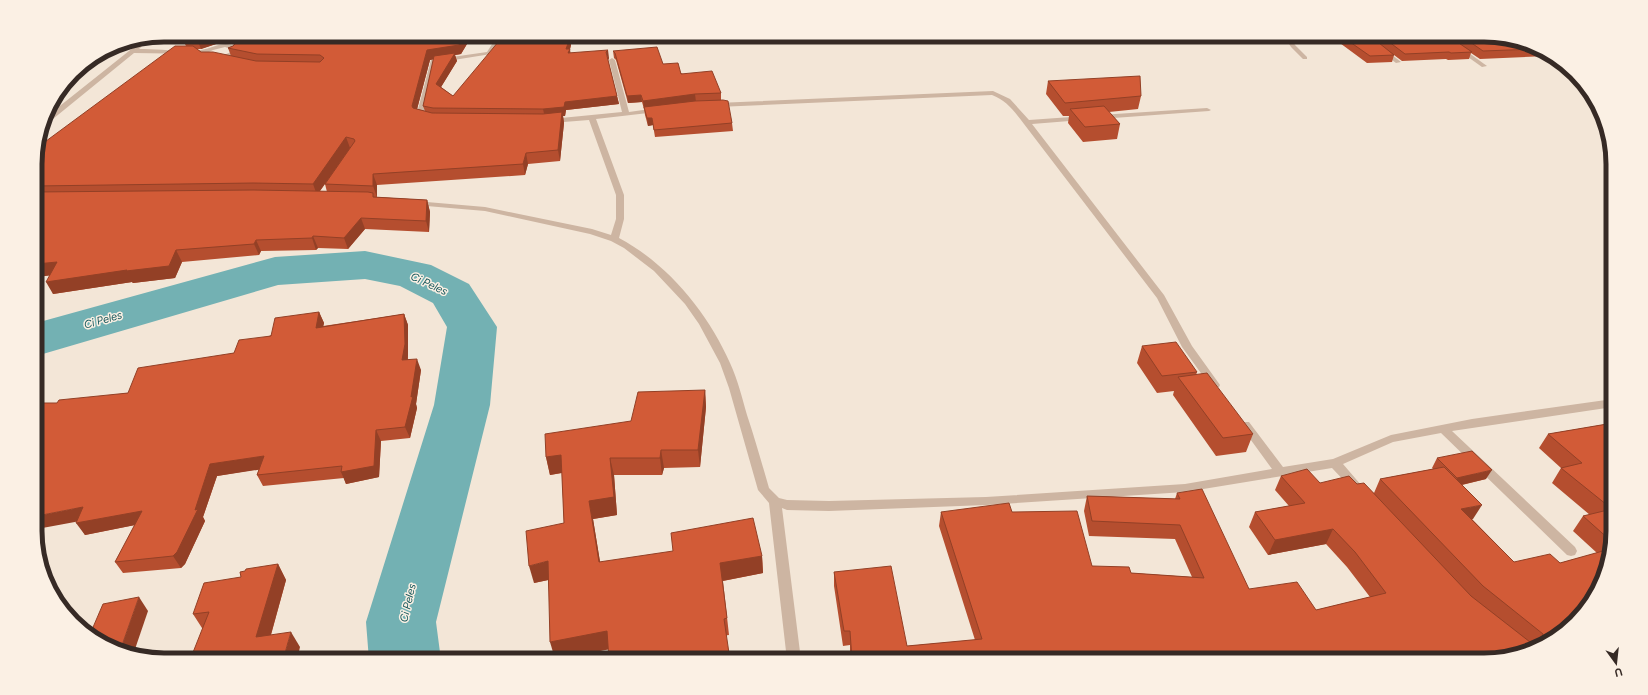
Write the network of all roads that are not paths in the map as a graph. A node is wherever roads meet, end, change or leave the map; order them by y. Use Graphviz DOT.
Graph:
graph roads {
  1 [pos="496,42"];
  2 [pos="1290,42"];
  3 [pos="1372,42"];
  4 [pos="1450,42"];
  5 [pos="142,44"];
  6 [pos="134,51"];
  7 [pos="203,52"];
  8 [pos="216,58"];
  9 [pos="1305,58"];
  10 [pos="612,60"];
  11 [pos="235,62"];
  12 [pos="1398,62"];
  13 [pos="1484,66"];
  14 [pos="712,105"];
  15 [pos="665,109"];
  16 [pos="1208,110"];
  17 [pos="626,114"];
  18 [pos="52,116"];
  19 [pos="592,118"];
  20 [pos="435,120"];
  21 [pos="545,121"];
  22 [pos="1027,122"];
  23 [pos="402,202"];
  24 [pos="614,238"];
  25 [pos="1220,391"];
  26 [pos="1606,403"];
  27 [pos="1239,416"];
  28 [pos="1444,429"];
  29 [pos="1335,463"];
  30 [pos="1281,473"];
  31 [pos="1361,492"];
  32 [pos="775,501"];
  33 [pos="1571,551"];
  34 [pos="793,653"];
  1 -- 20 [label="street"];
  2 -- 9 [label="street"];
  3 -- 12 [label="street"];
  4 -- 13 [label="street"];
  5 -- 6 [label="street"];
  6 -- 7 [label="street"];
  6 -- 18 [label="street"];
  7 -- 8 [label="street"];
  7 -- 8 [label="street"];
  8 -- 11 [label="street"];
  10 -- 17 [label="street"];
  14 -- 22 [label="street"];
  15 -- 17 [label="street"];
  16 -- 22 [label="street"];
  17 -- 19 [label="street"];
  19 -- 21 [label="street"];
  19 -- 24 [label="street"];
  22 -- 25 [label="street"];
  23 -- 24 [label="street"];
  24 -- 32 [label="street"];
  26 -- 28 [label="street"];
  27 -- 30 [label="street"];
  28 -- 29 [label="street"];
  28 -- 33 [label="street"];
  29 -- 30 [label="street"];
  29 -- 31 [label="street"];
  30 -- 32 [label="street"];
  32 -- 34 [label="street"];
}
